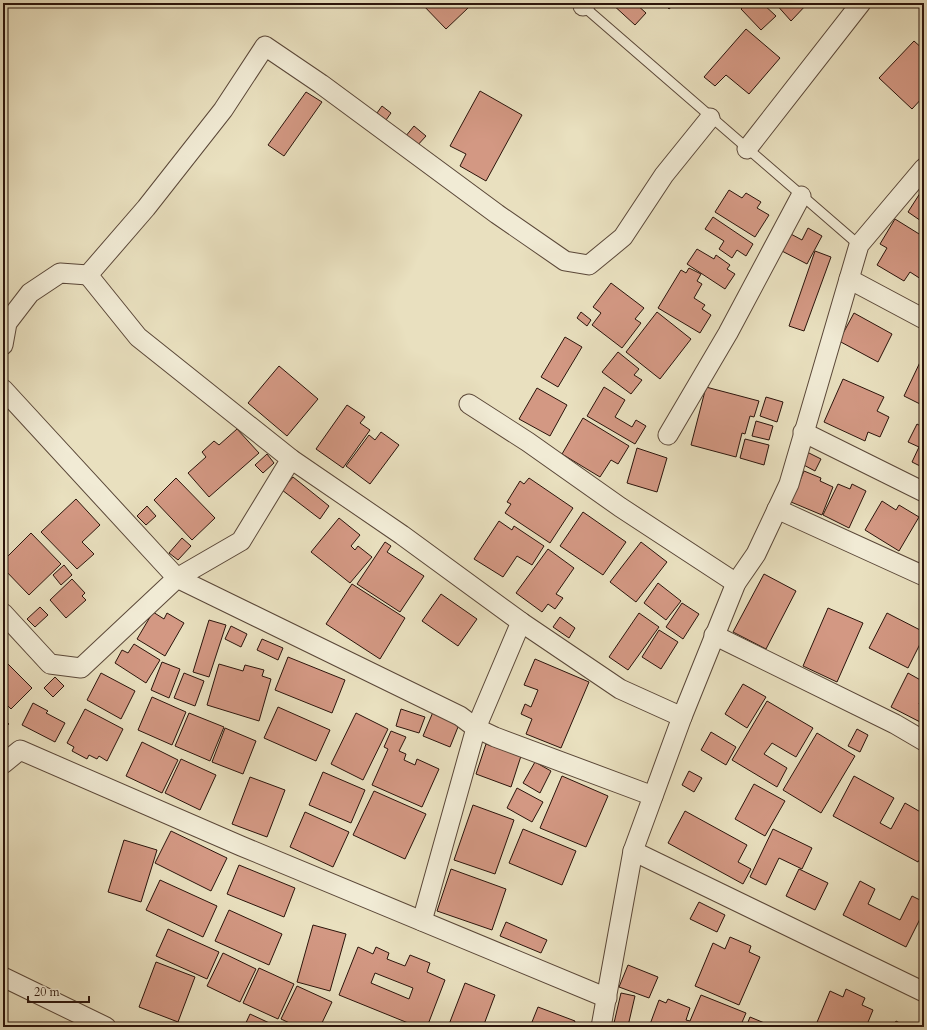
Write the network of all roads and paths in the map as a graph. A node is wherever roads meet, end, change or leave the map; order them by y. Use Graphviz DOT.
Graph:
graph roads {
  1 [pos="861,3"];
  2 [pos="583,4"];
  3 [pos="710,118"];
  4 [pos="747,149"];
  5 [pos="924,168"];
  6 [pos="801,196"];
  7 [pos="859,245"];
  8 [pos="88,275"];
  9 [pos="849,279"];
  10 [pos="924,319"];
  11 [pos="3,345"];
  12 [pos="3,389"];
  13 [pos="469,404"];
  14 [pos="803,432"];
  15 [pos="668,435"];
  16 [pos="291,459"];
  17 [pos="924,492"];
  18 [pos="777,509"];
  19 [pos="924,576"];
  20 [pos="177,578"];
  21 [pos="736,583"];
  22 [pos="3,613"];
  23 [pos="521,622"];
  24 [pos="714,636"];
  25 [pos="682,717"];
  26 [pos="476,728"];
  27 [pos="924,741"];
  28 [pos="3,764"];
  29 [pos="653,796"];
  30 [pos="633,851"];
  31 [pos="422,921"];
  32 [pos="3,977"];
  33 [pos="924,992"];
  34 [pos="607,998"];
  35 [pos="106,1027"];
  36 [pos="601,1027"];
  1 -- 4 [label="street"];
  2 -- 3 [label="lane"];
  3 -- 4 [label="lane"];
  3 -- 8 [label="street"];
  4 -- 6 [label="lane"];
  5 -- 7 [label="street"];
  6 -- 7 [label="lane"];
  6 -- 15 [label="street"];
  7 -- 9 [label="street"];
  8 -- 11 [label="street"];
  8 -- 16 [label="street"];
  9 -- 10 [label="street"];
  9 -- 14 [label="street"];
  12 -- 20 [label="street"];
  13 -- 21 [label="street"];
  14 -- 17 [label="street"];
  14 -- 18 [label="street"];
  16 -- 20 [label="street"];
  16 -- 23 [label="street"];
  18 -- 19 [label="street"];
  18 -- 21 [label="street"];
  20 -- 22 [label="street"];
  20 -- 26 [label="street"];
  21 -- 24 [label="street"];
  23 -- 25 [label="street"];
  23 -- 26 [label="street"];
  24 -- 25 [label="street"];
  24 -- 27 [label="street"];
  25 -- 29 [label="street"];
  26 -- 29 [label="street"];
  26 -- 31 [label="street"];
  28 -- 31 [label="street"];
  29 -- 30 [label="street"];
  30 -- 33 [label="street"];
  30 -- 34 [label="street"];
  31 -- 34 [label="street"];
  32 -- 35 [label="street"];
  34 -- 36 [label="street"];
}
